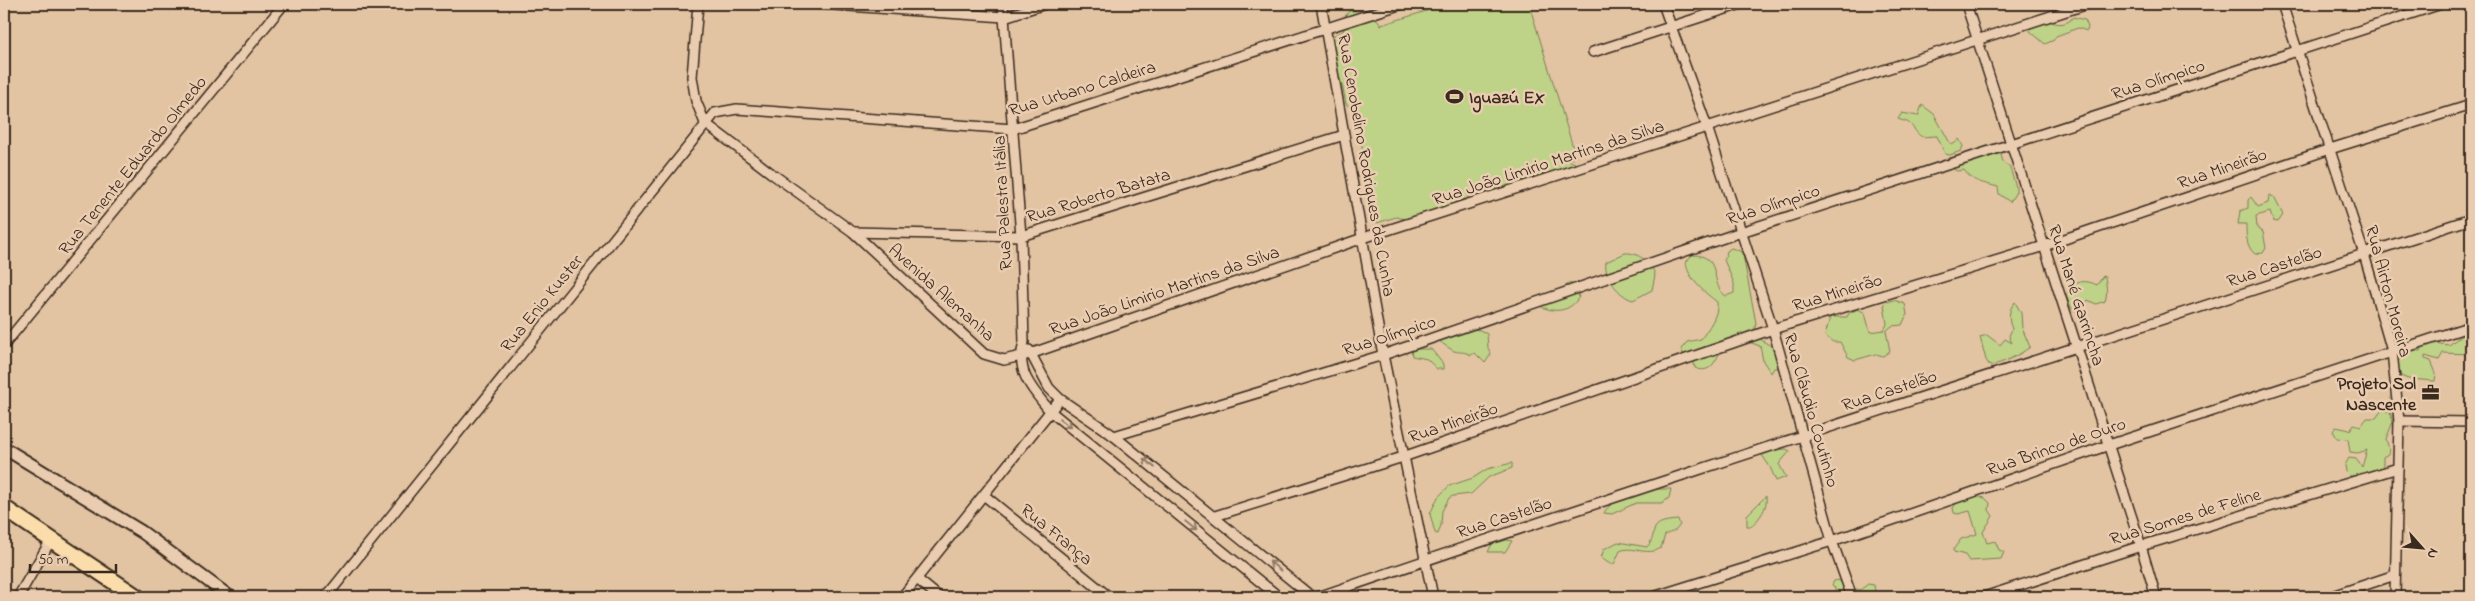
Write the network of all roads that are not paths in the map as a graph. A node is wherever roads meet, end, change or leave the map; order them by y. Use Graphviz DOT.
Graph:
graph roads {
  1 [pos="284,4"];
  2 [pos="698,4"];
  3 [pos="820,4"];
  4 [pos="1003,4"];
  5 [pos="1045,4"];
  6 [pos="1322,4"];
  7 [pos="1402,4"];
  8 [pos="1663,4"];
  9 [pos="1741,4"];
  10 [pos="1966,4"];
  11 [pos="2088,4"];
  12 [pos="2282,4"];
  13 [pos="2441,4"];
  14 [pos="1004,17"];
  15 [pos="1670,27"];
  16 [pos="1326,28"];
  17 [pos="1977,40"];
  18 [pos="2298,50"];
  19 [pos="1593,52"];
  20 [pos="2471,105"];
  21 [pos="705,123"];
  22 [pos="1707,127"];
  23 [pos="1014,129"];
  24 [pos="1344,135"];
  25 [pos="2011,144"];
  26 [pos="2330,149"];
  27 [pos="2471,219"];
  28 [pos="853,232"];
  29 [pos="1741,232"];
  30 [pos="1021,236"];
  31 [pos="1363,238"];
  32 [pos="2044,246"];
  33 [pos="2364,254"];
  34 [pos="2471,326"];
  35 [pos="1773,329"];
  36 [pos="1024,342"];
  37 [pos="4,345"];
  38 [pos="2077,348"];
  39 [pos="2392,351"];
  40 [pos="1030,354"];
  41 [pos="1383,355"];
  42 [pos="1020,356"];
  43 [pos="1060,399"];
  44 [pos="1050,411"];
  45 [pos="2399,421"];
  46 [pos="2471,422"];
  47 [pos="1802,435"];
  48 [pos="1114,436"];
  49 [pos="2109,444"];
  50 [pos="4,448"];
  51 [pos="1403,457"];
  52 [pos="2398,468"];
  53 [pos="985,496"];
  54 [pos="4,508"];
  55 [pos="1215,516"];
  56 [pos="51,540"];
  57 [pos="1832,541"];
  58 [pos="2142,546"];
  59 [pos="1425,560"];
  60 [pos="2395,575"];
  61 [pos="917,579"];
  62 [pos="18,597"];
  63 [pos="137,597"];
  64 [pos="230,597"];
  65 [pos="326,597"];
  66 [pos="902,597"];
  67 [pos="939,597"];
  68 [pos="1109,597"];
  69 [pos="1279,597"];
  70 [pos="1312,597"];
  71 [pos="1318,597"];
  72 [pos="1433,597"];
  73 [pos="1653,597"];
  74 [pos="1852,597"];
  75 [pos="1984,597"];
  76 [pos="2156,597"];
  77 [pos="2329,597"];
  78 [pos="2395,597"];
  1 -- 37 [label="street, Rua Tenente Eduardo Olmedo"];
  2 -- 21 [label="street"];
  3 -- 14 [label="street"];
  4 -- 14 [label="street, Rua Palestra Itália"];
  5 -- 14 [label="street"];
  6 -- 16 [label="street, Rua Cenobelino Rodrigues da Cunha"];
  7 -- 16 [label="street, Rua Urbano Caldeira"];
  8 -- 15 [label="street, Rua Cláudio Coutinho"];
  9 -- 15 [label="street"];
  10 -- 17 [label="street, Rua Mané Garrincha"];
  11 -- 17 [label="street, Rua João Limirio Martins da Silva"];
  12 -- 18 [label="street, Rua Airton Moreira"];
  13 -- 18 [label="street, Rua Olímpico"];
  14 -- 23 [label="street, Rua Palestra Itália"];
  15 -- 19 [label="street"];
  15 -- 22 [label="street, Rua Cláudio Coutinho"];
  16 -- 23 [label="street, Rua Urbano Caldeira"];
  16 -- 24 [label="street, Rua Cenobelino Rodrigues da Cunha"];
  17 -- 22 [label="street, Rua João Limirio Martins da Silva"];
  17 -- 25 [label="street, Rua Mané Garrincha"];
  18 -- 25 [label="street, Rua Olímpico"];
  18 -- 26 [label="street, Rua Airton Moreira"];
  20 -- 26 [label="street, Rua Mineirão"];
  21 -- 23 [label="street, Rua Urbano Caldeira"];
  21 -- 28 [label="street, Avenida Alemanha"];
  21 -- 65 [label="street, Rua Enio Kuster"];
  22 -- 29 [label="street, Rua Cláudio Coutinho"];
  22 -- 31 [label="street, Rua João Limirio Martins da Silva"];
  23 -- 30 [label="street, Rua Palestra Itália"];
  24 -- 30 [label="street, Rua Roberto Batata"];
  24 -- 31 [label="street, Rua Cenobelino Rodrigues da Cunha"];
  25 -- 29 [label="street, Rua Olímpico"];
  25 -- 32 [label="street, Rua Mané Garrincha"];
  26 -- 32 [label="street, Rua Mineirão"];
  26 -- 33 [label="street, Rua Airton Moreira"];
  27 -- 33 [label="street, Rua Castelão"];
  28 -- 30 [label="street, Rua Roberto Batata"];
  28 -- 42 [label="street, Avenida Alemanha"];
  29 -- 35 [label="street, Rua Cláudio Coutinho"];
  29 -- 41 [label="street, Rua Olímpico"];
  30 -- 36 [label="street, Rua Palestra Itália"];
  31 -- 40 [label="street, Rua João Limirio Martins da Silva"];
  31 -- 41 [label="street, Rua Cenobelino Rodrigues da Cunha"];
  32 -- 35 [label="street, Rua Mineirão"];
  32 -- 38 [label="street, Rua Mané Garrincha"];
  33 -- 38 [label="street, Rua Castelão"];
  33 -- 39 [label="street, Rua Airton Moreira"];
  34 -- 39 [label="street, Rua Brinco de Ouro"];
  35 -- 47 [label="street, Rua Cláudio Coutinho"];
  35 -- 51 [label="street, Rua Mineirão"];
  36 -- 40 [label="street, Rua Palestra Itália"];
  36 -- 42 [label="street, Rua Palestra Itália"];
  38 -- 47 [label="street, Rua Castelão"];
  38 -- 49 [label="street, Rua Mané Garrincha"];
  39 -- 45 [label="street, Rua Airton Moreira"];
  39 -- 49 [label="street, Rua Brinco de Ouro"];
  40 -- 42 [label="street, Rua João Limirio Martins da Silva"];
  40 -- 43 [label="street"];
  41 -- 48 [label="street, Rua Olímpico"];
  41 -- 51 [label="street, Rua Cenobelino Rodrigues da Cunha"];
  42 -- 44 [label="street"];
  43 -- 44 [label="street"];
  43 -- 48 [label="street"];
  44 -- 53 [label="street"];
  44 -- 69 [label="street, one-way"];
  45 -- 46 [label="street"];
  45 -- 52 [label="street, Rua Airton Moreira"];
  47 -- 57 [label="street, Rua Cláudio Coutinho"];
  47 -- 59 [label="street, Rua Castelão"];
  55 -- 48 [label="street, one-way"];
  49 -- 57 [label="street, Rua Brinco de Ouro"];
  49 -- 58 [label="street, Rua Mané Garrincha"];
  50 -- 64 [label="street"];
  51 -- 55 [label="street, Rua Mineirão"];
  51 -- 59 [label="street, Rua Cenobelino Rodrigues da Cunha"];
  52 -- 58 [label="street, Rua Somes de Feline"];
  52 -- 60 [label="street, Rua Airton Moreira"];
  53 -- 61 [label="street"];
  53 -- 68 [label="street, Rua França"];
  54 -- 56 [label="highway"];
  70 -- 55 [label="street, one-way"];
  56 -- 62 [label="street"];
  56 -- 63 [label="highway"];
  57 -- 73 [label="street, Rua Brinco de Ouro"];
  57 -- 74 [label="street, Rua Cláudio Coutinho"];
  58 -- 75 [label="street, Rua Somes de Feline"];
  58 -- 76 [label="street, Rua Mané Garrincha"];
  59 -- 71 [label="street, Rua Castelão"];
  59 -- 72 [label="street, Rua Cenobelino Rodrigues da Cunha"];
  60 -- 77 [label="street"];
  60 -- 78 [label="street, Rua Airton Moreira"];
  61 -- 66 [label="street"];
  61 -- 67 [label="street"];
}
